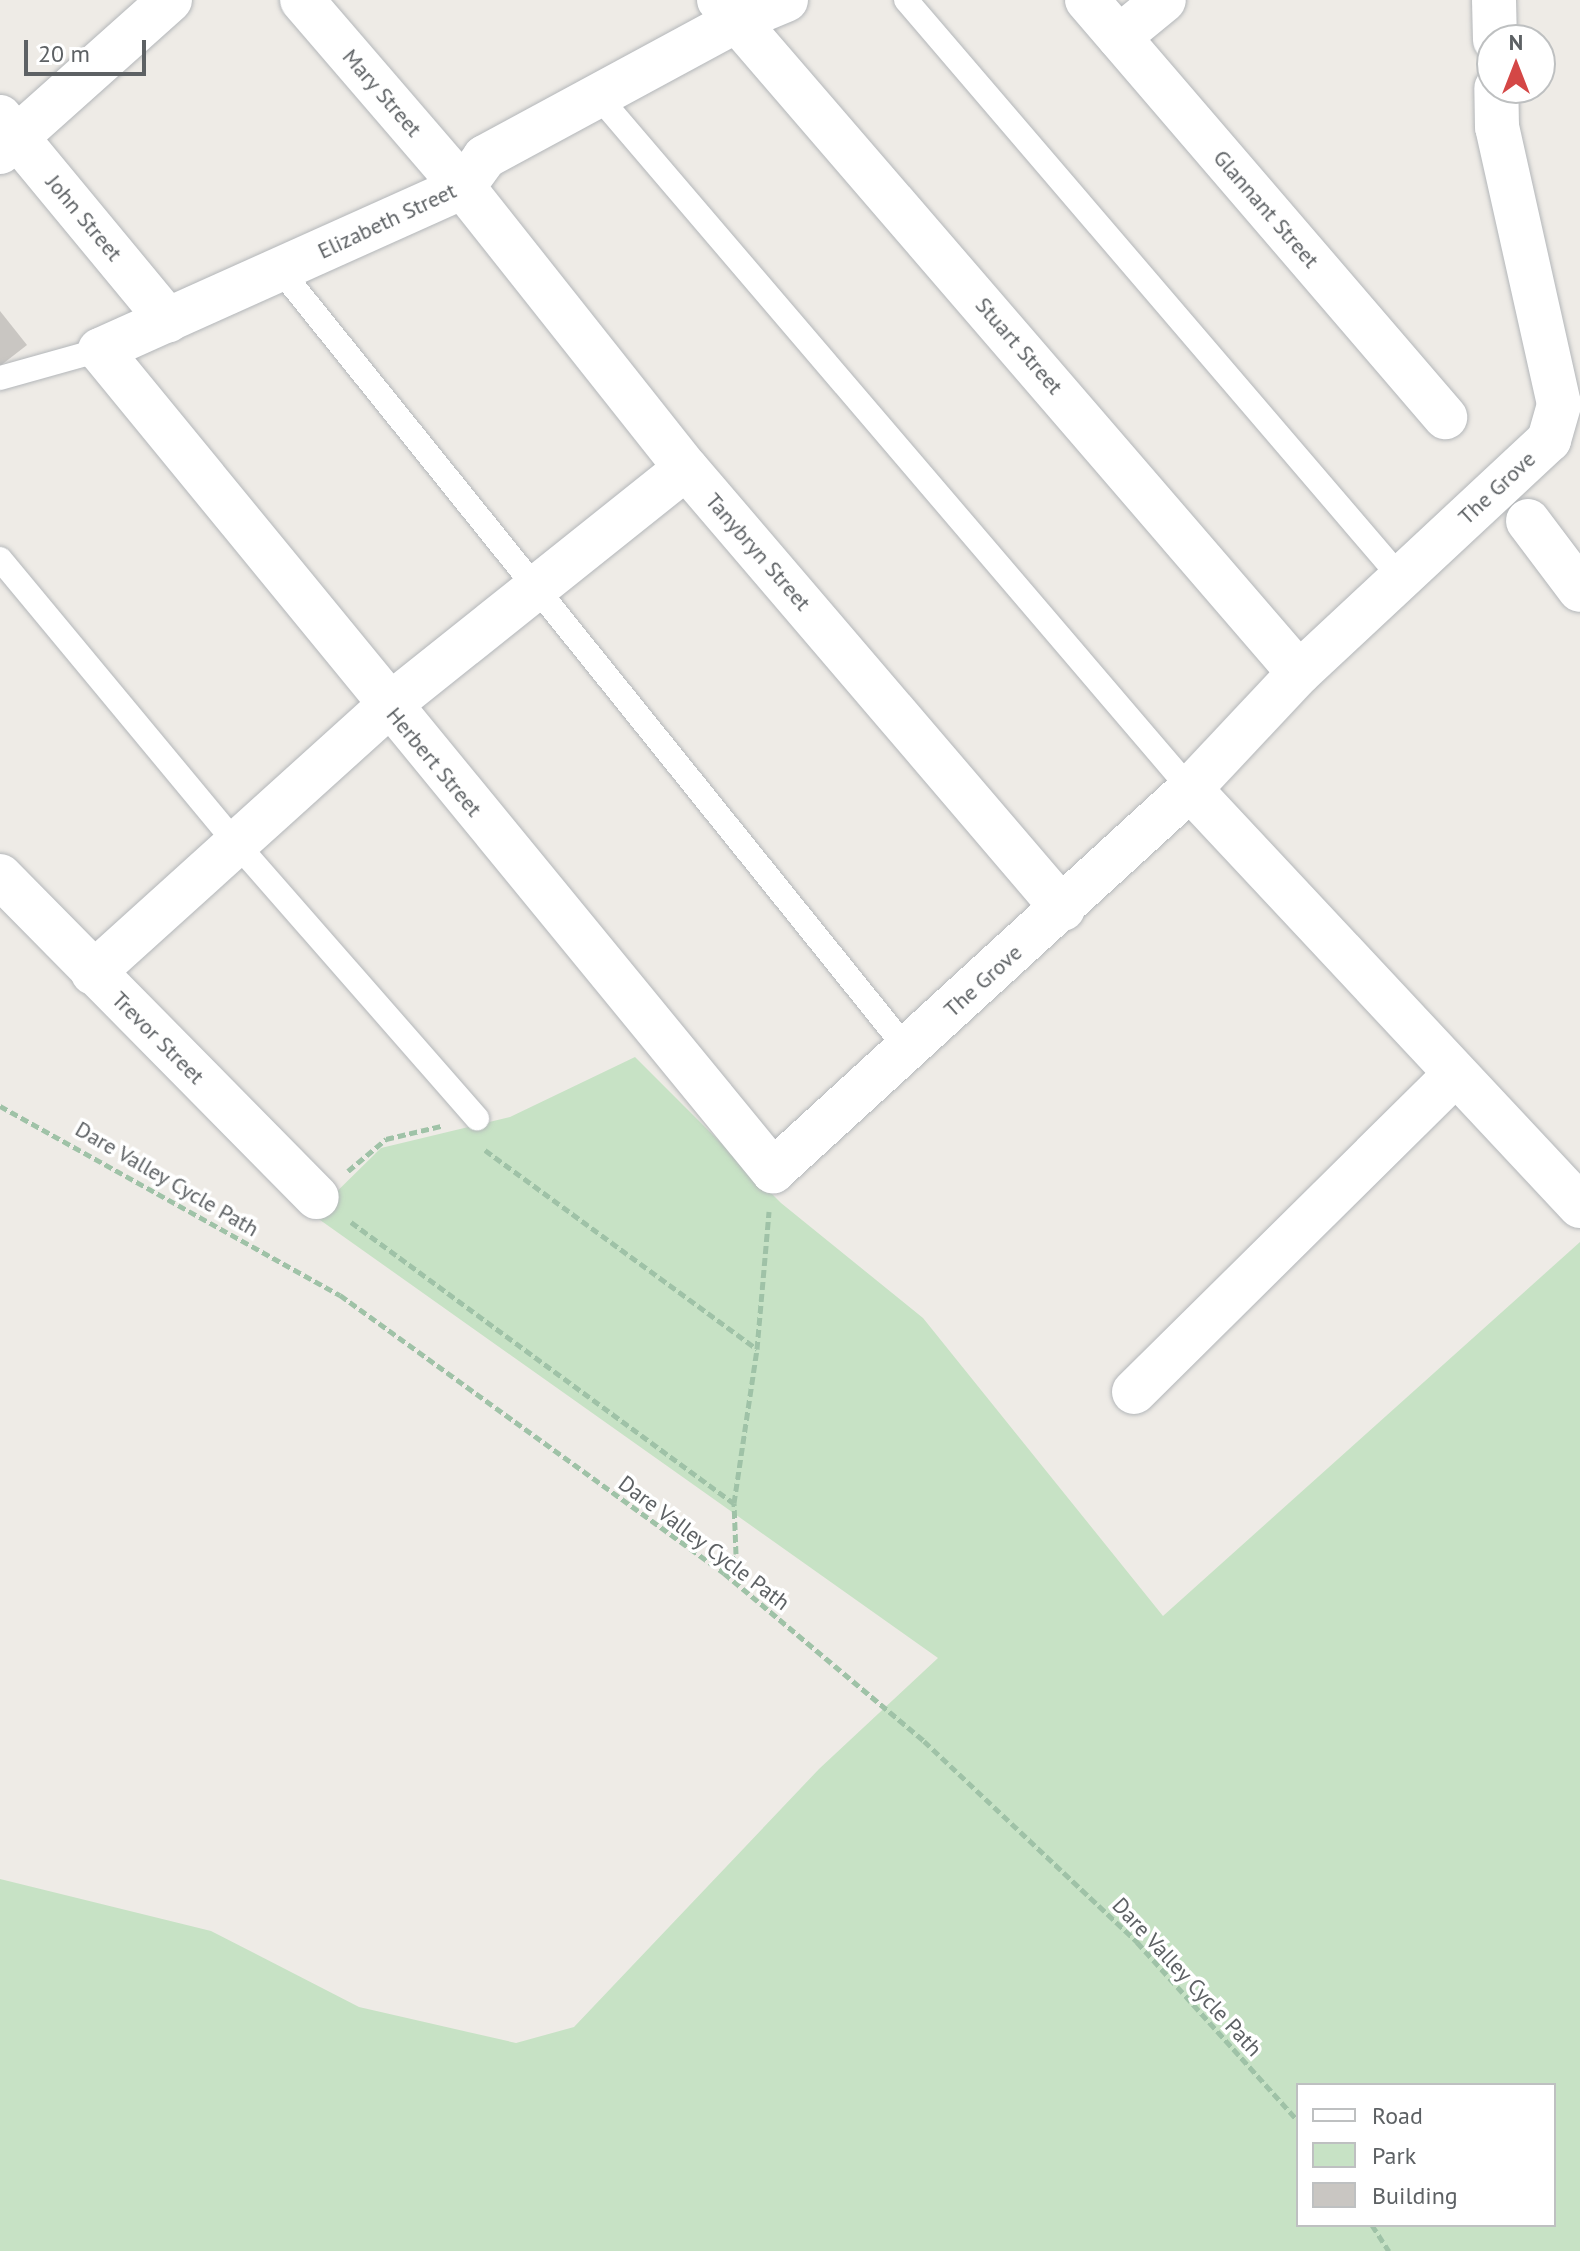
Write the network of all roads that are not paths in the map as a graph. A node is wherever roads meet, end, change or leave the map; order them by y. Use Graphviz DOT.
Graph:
graph roads {
  1 [pos="170,0"];
  2 [pos="302,0"];
  3 [pos="786,0"];
  4 [pos="906,0"];
  5 [pos="1087,0"];
  6 [pos="1164,0"];
  7 [pos="1494,0"];
  8 [pos="729,10"];
  9 [pos="1495,24"];
  10 [pos="1119,37"];
  11 [pos="598,96"];
  12 [pos="1496,104"];
  13 [pos="6,135"];
  14 [pos="463,187"];
  15 [pos="281,271"];
  16 [pos="168,320"];
  17 [pos="100,350"];
  18 [pos="0,378"];
  19 [pos="1445,417"];
  20 [pos="686,468"];
  21 [pos="1528,521"];
  22 [pos="0,559"];
  23 [pos="1401,578"];
  24 [pos="537,587"];
  25 [pos="1580,590"];
  26 [pos="1299,673"];
  27 [pos="388,706"];
  28 [pos="1190,789"];
  29 [pos="236,843"];
  30 [pos="0,876"];
  31 [pos="1063,909"];
  32 [pos="93,973"];
  33 [pos="907,1049"];
  34 [pos="1455,1074"];
  35 [pos="466,1120"];
  36 [pos="773,1171"];
  37 [pos="317,1197"];
  38 [pos="1580,1206"];
  39 [pos="1134,1392"];
  1 -- 13 [label="street"];
  2 -- 14 [label="street, Mary Street"];
  3 -- 8 [label="street, Elizabeth Street"];
  4 -- 23 [label="lane"];
  5 -- 10 [label="street, Glannant Street"];
  6 -- 10 [label="street"];
  7 -- 9 [label="street"];
  8 -- 11 [label="street, Elizabeth Street"];
  8 -- 26 [label="street, Stuart Street"];
  10 -- 19 [label="street, Glannant Street"];
  11 -- 14 [label="street, Elizabeth Street"];
  11 -- 28 [label="lane"];
  12 -- 23 [label="street, The Grove"];
  13 -- 16 [label="street, John Street"];
  14 -- 15 [label="street, Elizabeth Street"];
  14 -- 20 [label="street, Tanybryn Street"];
  15 -- 16 [label="street, Elizabeth Street"];
  15 -- 24 [label="lane"];
  16 -- 17 [label="street, Elizabeth Street"];
  17 -- 18 [label="lane"];
  17 -- 27 [label="street, Herbert Street"];
  20 -- 24 [label="street"];
  20 -- 31 [label="street, Tanybryn Street"];
  21 -- 25 [label="street"];
  22 -- 29 [label="lane"];
  23 -- 26 [label="street, The Grove"];
  24 -- 27 [label="street"];
  24 -- 33 [label="lane"];
  26 -- 28 [label="street, The Grove"];
  27 -- 29 [label="street"];
  27 -- 36 [label="street, Herbert Street"];
  28 -- 31 [label="street, The Grove"];
  28 -- 34 [label="street"];
  29 -- 32 [label="street"];
  29 -- 35 [label="lane"];
  30 -- 32 [label="street, Trevor Street"];
  31 -- 33 [label="street, The Grove"];
  32 -- 37 [label="street, Trevor Street"];
  33 -- 36 [label="street, The Grove"];
  34 -- 38 [label="street"];
  34 -- 39 [label="street"];
}
